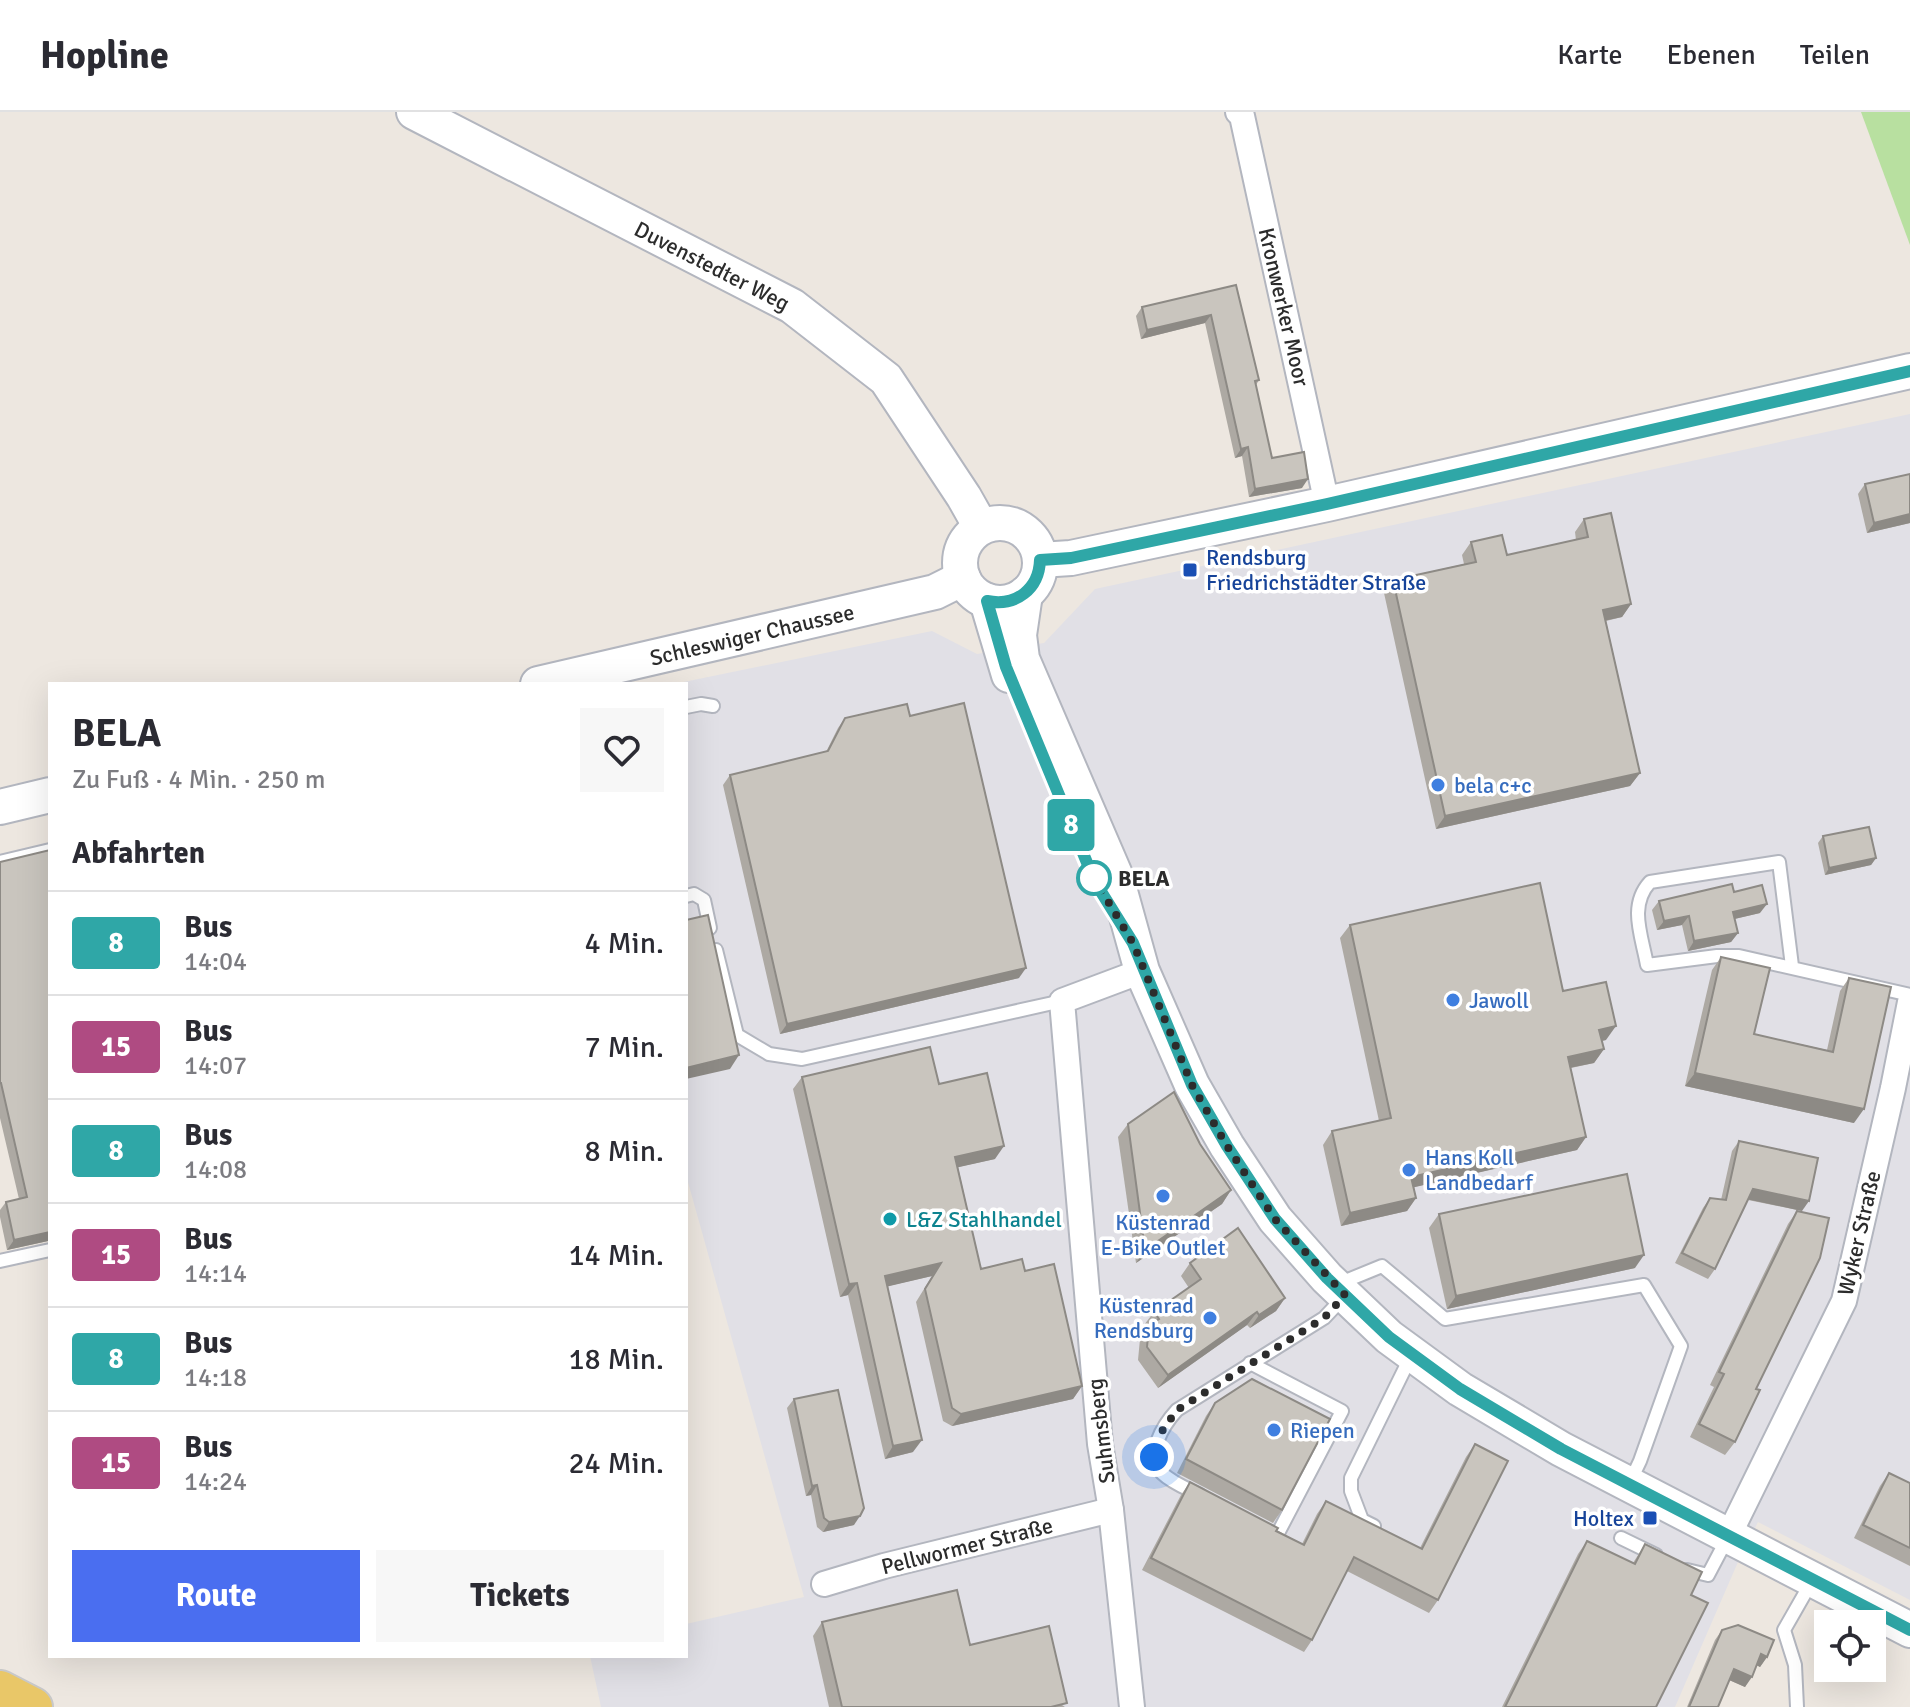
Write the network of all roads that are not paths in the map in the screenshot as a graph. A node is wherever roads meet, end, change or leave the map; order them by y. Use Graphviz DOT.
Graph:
graph roads {
  1 [pos="414,112"];
  2 [pos="1238,112"];
  3 [pos="1910,371"];
  4 [pos="1327,504"];
  5 [pos="981,527"];
  6 [pos="1040,560"];
  7 [pos="975,590"];
  8 [pos="1025,594"];
  9 [pos="591,678"];
  10 [pos="556,682"];
  11 [pos="713,706"];
  12 [pos="688,707"];
  13 [pos="48,795"];
  14 [pos="0,807"];
  15 [pos="48,850"];
  16 [pos="0,862"];
  17 [pos="688,896"];
  18 [pos="1138,957"];
  19 [pos="1792,966"];
  20 [pos="1910,995"];
  21 [pos="1062,1001"];
  22 [pos="1910,1002"];
  23 [pos="48,1250"];
  24 [pos="0,1261"];
  25 [pos="1340,1290"];
  26 [pos="1412,1354"];
  27 [pos="1250,1363"];
  28 [pos="1628,1485"];
  29 [pos="1213,1502"];
  30 [pos="1111,1510"];
  31 [pos="1252,1522"];
  32 [pos="1388,1534"];
  33 [pos="1728,1537"];
  34 [pos="1621,1538"];
  35 [pos="1812,1581"];
  36 [pos="824,1584"];
  37 [pos="1910,1630"];
  38 [pos="0,1690"];
  39 [pos="33,1707"];
  40 [pos="1132,1707"];
  41 [pos="1797,1707"];
  1 -- 5 [label="street, Duvenstedter Weg"];
  2 -- 4 [label="street, Kronwerker Moor"];
  3 -- 4 [label="street"];
  4 -- 6 [label="street"];
  5 -- 6 [label="street"];
  5 -- 7 [label="street"];
  6 -- 8 [label="street"];
  7 -- 8 [label="street"];
  7 -- 9 [label="street, Schleswiger Chaussee"];
  7 -- 18 [label="street"];
  8 -- 18 [label="street"];
  9 -- 10 [label="street, Schleswiger Chaussee"];
  11 -- 12 [label="lane"];
  13 -- 14 [label="street"];
  15 -- 16 [label="lane"];
  17 -- 21 [label="lane"];
  18 -- 21 [label="street"];
  18 -- 25 [label="street"];
  19 -- 19 [label="lane"];
  19 -- 20 [label="lane"];
  21 -- 30 [label="street, Suhmsberg"];
  22 -- 33 [label="street, Wyker Straße"];
  23 -- 24 [label="lane"];
  25 -- 26 [label="street"];
  25 -- 27 [label="lane"];
  25 -- 28 [label="lane"];
  26 -- 28 [label="street"];
  26 -- 32 [label="lane"];
  27 -- 29 [label="lane"];
  27 -- 31 [label="lane"];
  28 -- 33 [label="street"];
  30 -- 36 [label="street, Pellwormer Straße"];
  30 -- 40 [label="street, Suhmsberg"];
  33 -- 34 [label="lane"];
  33 -- 35 [label="street"];
  35 -- 37 [label="street"];
  35 -- 41 [label="lane"];
  38 -- 39 [label="main road"];
}
